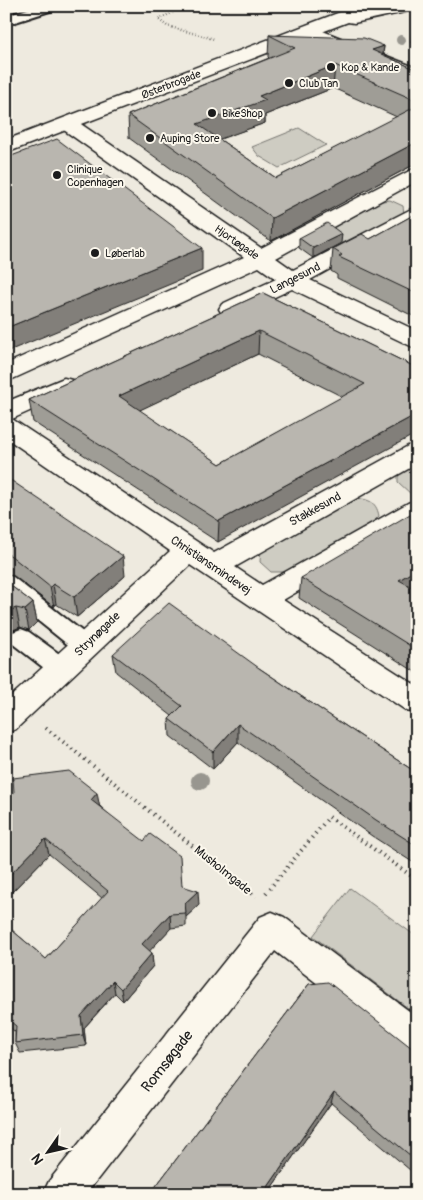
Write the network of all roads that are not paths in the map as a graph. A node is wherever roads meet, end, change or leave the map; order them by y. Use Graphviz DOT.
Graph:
graph roads {
  1 [pos="51,6"];
  2 [pos="372,6"];
  3 [pos="408,6"];
  4 [pos="6,22"];
  5 [pos="335,22"];
  6 [pos="310,31"];
  7 [pos="417,76"];
  8 [pos="68,124"];
  9 [pos="7,146"];
  10 [pos="417,173"];
  11 [pos="417,212"];
  12 [pos="260,258"];
  13 [pos="292,280"];
  14 [pos="212,318"];
  15 [pos="417,342"];
  16 [pos="6,374"];
  17 [pos="87,375"];
  18 [pos="6,412"];
  19 [pos="6,426"];
  20 [pos="417,452"];
  21 [pos="417,510"];
  22 [pos="188,550"];
  23 [pos="214,566"];
  24 [pos="6,583"];
  25 [pos="261,599"];
  26 [pos="21,638"];
  27 [pos="85,646"];
  28 [pos="61,668"];
  29 [pos="417,702"];
  30 [pos="13,713"];
  31 [pos="417,1039"];
  32 [pos="62,1194"];
  1 -- 4 [label="lane"];
  2 -- 5 [label="street, Østerbrogade"];
  3 -- 5 [label="street, Østerbrogade"];
  5 -- 6 [label="street, Østerbrogade"];
  6 -- 7 [label="street"];
  6 -- 8 [label="street, Østerbrogade"];
  8 -- 9 [label="street, Østerbrogade"];
  8 -- 12 [label="street, Hjortøgade"];
  10 -- 12 [label="street"];
  11 -- 13 [label="street, Langesund"];
  12 -- 13 [label="street, Hjortøgade"];
  12 -- 16 [label="street"];
  13 -- 14 [label="street, Langesund"];
  13 -- 15 [label="street, Hjortøgade"];
  17 -- 18 [label="street"];
  19 -- 22 [label="street, Christiansmindevej"];
  20 -- 23 [label="street, Stakkesund"];
  21 -- 25 [label="street"];
  22 -- 23 [label="street, Christiansmindevej"];
  22 -- 27 [label="street, Strynøgade"];
  23 -- 25 [label="street, Christiansmindevej"];
  24 -- 27 [label="lane"];
  25 -- 29 [label="street, Christiansmindevej"];
  26 -- 28 [label="lane"];
  27 -- 28 [label="street, Strynøgade"];
  28 -- 30 [label="street, Strynøgade"];
  31 -- 32 [label="street, Romsøgade"];
}
